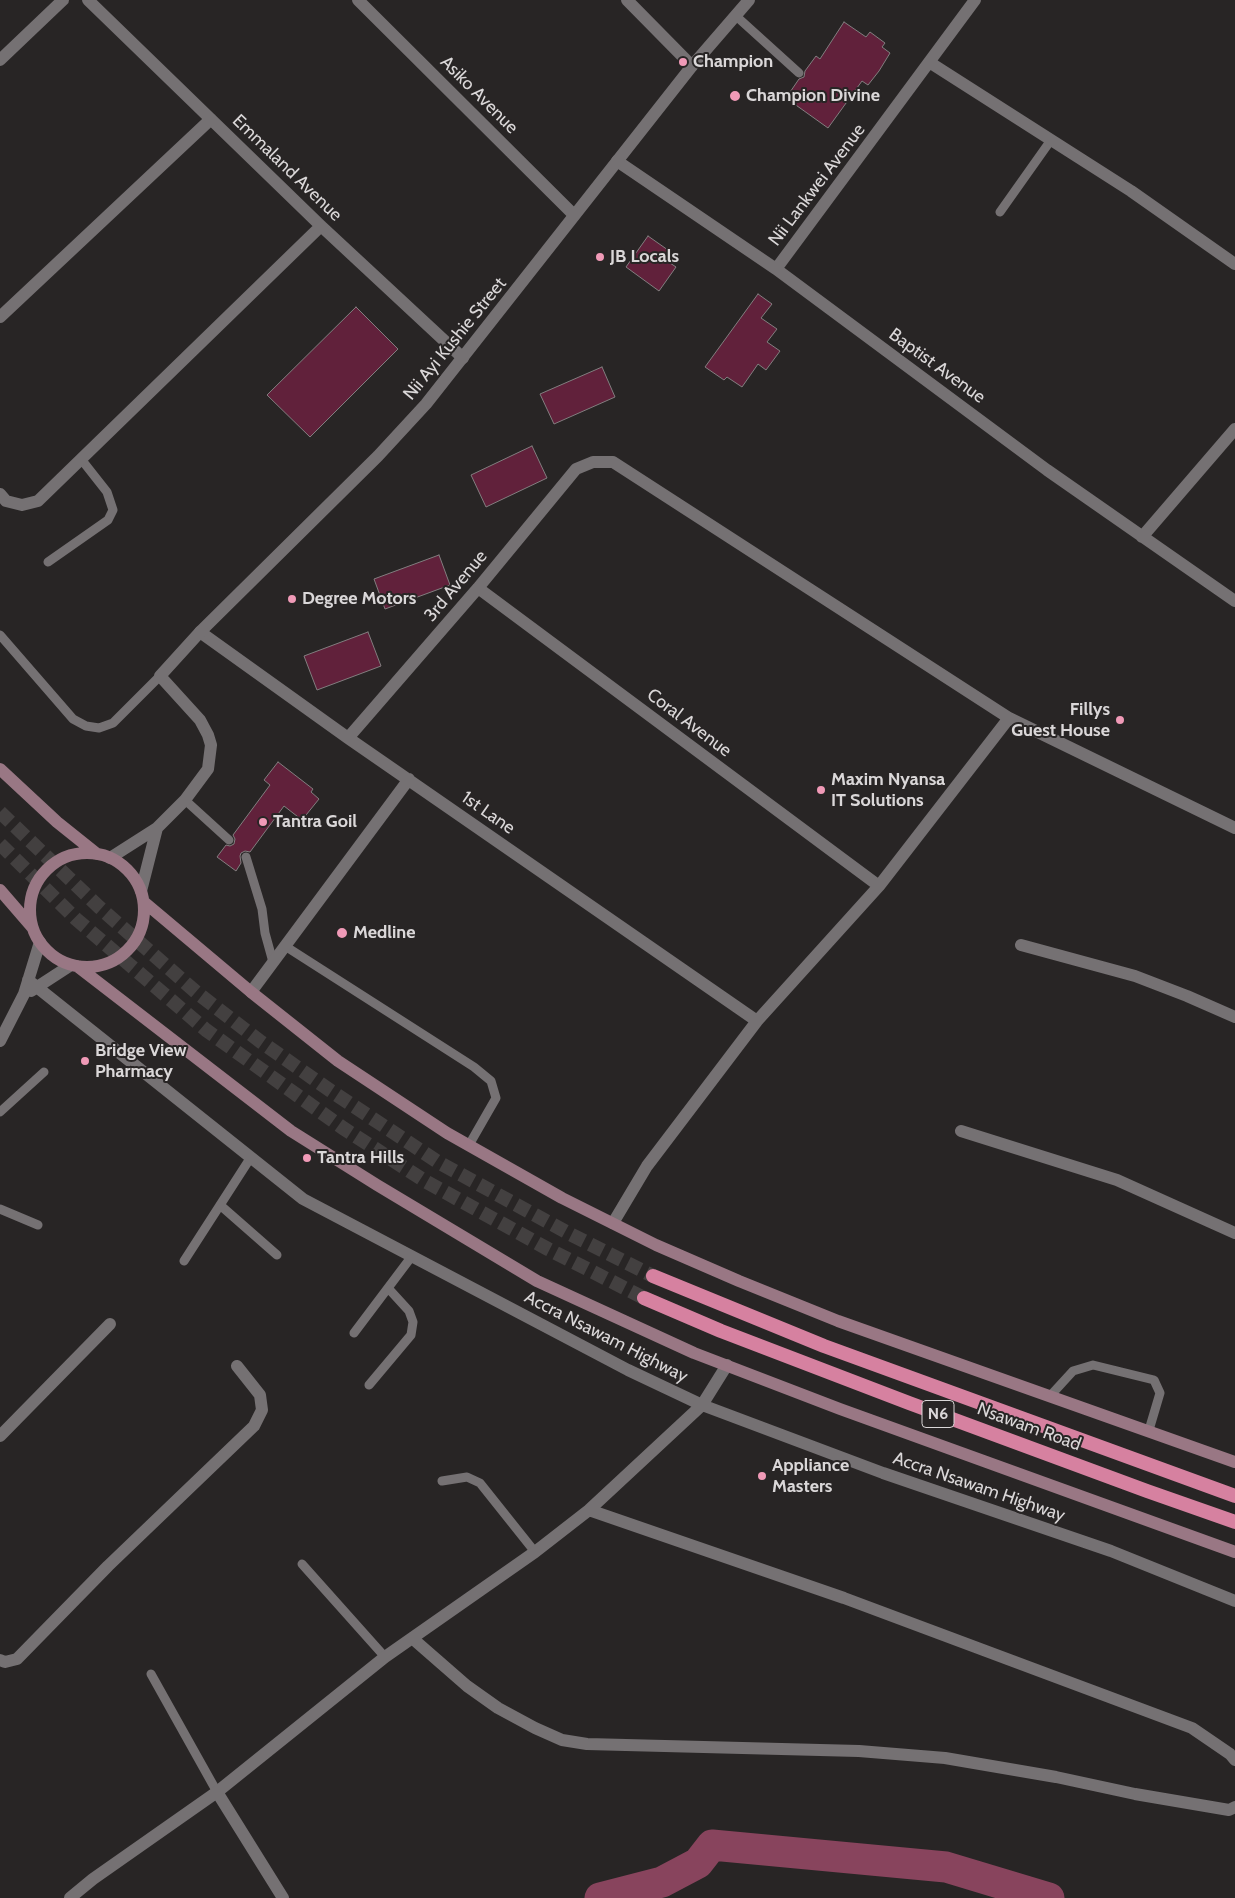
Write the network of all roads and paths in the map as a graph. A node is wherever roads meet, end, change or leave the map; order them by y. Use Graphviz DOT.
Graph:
graph roads {
  1 [pos="63,0"];
  2 [pos="88,0"];
  3 [pos="358,0"];
  4 [pos="627,0"];
  5 [pos="749,0"];
  6 [pos="975,0"];
  7 [pos="736,16"];
  8 [pos="0,60"];
  9 [pos="929,62"];
  10 [pos="692,66"];
  11 [pos="798,73"];
  12 [pos="211,119"];
  13 [pos="1051,140"];
  14 [pos="617,161"];
  15 [pos="1000,212"];
  16 [pos="574,215"];
  17 [pos="320,226"];
  18 [pos="1235,264"];
  19 [pos="776,270"];
  20 [pos="0,317"];
  21 [pos="463,358"];
  22 [pos="1235,429"];
  23 [pos="81,459"];
  24 [pos="0,494"];
  25 [pos="1142,537"];
  26 [pos="48,562"];
  27 [pos="478,588"];
  28 [pos="1235,601"];
  29 [pos="200,632"];
  30 [pos="0,635"];
  31 [pos="160,676"];
  32 [pos="1009,718"];
  33 [pos="348,738"];
  34 [pos="0,769"];
  35 [pos="408,779"];
  36 [pos="185,800"];
  37 [pos="157,828"];
  38 [pos="1235,828"];
  39 [pos="229,840"];
  40 [pos="98,854"];
  41 [pos="246,857"];
  42 [pos="110,858"];
  43 [pos="879,886"];
  44 [pos="0,890"];
  45 [pos="143,896"];
  46 [pos="32,927"];
  47 [pos="40,942"];
  48 [pos="1021,945"];
  49 [pos="285,946"];
  50 [pos="273,962"];
  51 [pos="74,966"];
  52 [pos="33,984"];
  53 [pos="250,992"];
  54 [pos="1235,1017"];
  55 [pos="758,1021"];
  56 [pos="0,1041"];
  57 [pos="44,1072"];
  58 [pos="0,1112"];
  59 [pos="960,1131"];
  60 [pos="469,1145"];
  61 [pos="251,1157"];
  62 [pos="220,1205"];
  63 [pos="0,1209"];
  64 [pos="613,1223"];
  65 [pos="38,1225"];
  66 [pos="1235,1233"];
  67 [pos="277,1255"];
  68 [pos="412,1256"];
  69 [pos="184,1261"];
  70 [pos="653,1276"];
  71 [pos="388,1288"];
  72 [pos="644,1298"];
  73 [pos="110,1324"];
  74 [pos="354,1334"];
  75 [pos="727,1365"];
  76 [pos="237,1366"];
  77 [pos="369,1385"];
  78 [pos="1051,1396"];
  79 [pos="702,1405"];
  80 [pos="1149,1430"];
  81 [pos="0,1436"];
  82 [pos="1235,1462"];
  83 [pos="442,1481"];
  84 [pos="1235,1496"];
  85 [pos="589,1510"];
  86 [pos="1235,1522"];
  87 [pos="535,1552"];
  88 [pos="1235,1552"];
  89 [pos="302,1564"];
  90 [pos="1235,1601"];
  91 [pos="412,1638"];
  92 [pos="385,1657"];
  93 [pos="0,1660"];
  94 [pos="151,1674"];
  95 [pos="1235,1760"];
  96 [pos="217,1792"];
  97 [pos="1235,1807"];
  98 [pos="70,1898"];
  99 [pos="283,1898"];
  1 -- 8 [label="street"];
  2 -- 12 [label="street, Emmaland Avenue"];
  3 -- 16 [label="street, Asiko Avenue"];
  4 -- 10 [label="street"];
  5 -- 7 [label="street, Nii Ayi Kushie Street"];
  6 -- 9 [label="street, Nii Lankwei Avenue"];
  7 -- 10 [label="street, Nii Ayi Kushie Street"];
  7 -- 11 [label="lane"];
  9 -- 13 [label="street"];
  9 -- 19 [label="street, Nii Lankwei Avenue"];
  10 -- 14 [label="street, Nii Ayi Kushie Street"];
  12 -- 17 [label="street, Emmaland Avenue"];
  12 -- 20 [label="street"];
  13 -- 15 [label="lane"];
  13 -- 18 [label="street"];
  14 -- 16 [label="street, Nii Ayi Kushie Street"];
  14 -- 19 [label="street, Baptist Avenue"];
  16 -- 21 [label="street, Nii Ayi Kushie Street"];
  17 -- 21 [label="street, Emmaland Avenue"];
  17 -- 23 [label="street"];
  19 -- 25 [label="street, Baptist Avenue"];
  21 -- 29 [label="street, Nii Ayi Kushie Street"];
  22 -- 25 [label="street"];
  23 -- 24 [label="street"];
  23 -- 26 [label="lane"];
  25 -- 28 [label="street, Baptist Avenue"];
  27 -- 32 [label="street, 3rd Avenue"];
  27 -- 33 [label="street, 3rd Avenue"];
  27 -- 43 [label="street, Coral Avenue"];
  29 -- 31 [label="street, Nii Ayi Kushie Street"];
  29 -- 33 [label="street, 1st Lane"];
  30 -- 31 [label="lane"];
  31 -- 36 [label="street"];
  32 -- 38 [label="street"];
  32 -- 43 [label="street"];
  33 -- 35 [label="street, 1st Lane"];
  34 -- 40 [label="main road"];
  35 -- 49 [label="street"];
  35 -- 55 [label="street, 1st Lane"];
  36 -- 37 [label="street"];
  36 -- 39 [label="lane"];
  37 -- 42 [label="street"];
  37 -- 45 [label="street"];
  40 -- 42 [label="main road"];
  40 -- 46 [label="main road"];
  41 -- 50 [label="lane"];
  42 -- 45 [label="main road"];
  43 -- 55 [label="street"];
  44 -- 46 [label="main road"];
  45 -- 51 [label="main road"];
  45 -- 53 [label="main road"];
  46 -- 47 [label="main road"];
  47 -- 51 [label="main road"];
  47 -- 52 [label="street"];
  48 -- 54 [label="street"];
  49 -- 50 [label="street"];
  49 -- 60 [label="lane"];
  50 -- 53 [label="street"];
  51 -- 52 [label="street"];
  51 -- 75 [label="main road"];
  52 -- 56 [label="street"];
  52 -- 61 [label="street, Accra Nsawam Highway"];
  53 -- 60 [label="main road"];
  55 -- 64 [label="street"];
  57 -- 58 [label="lane"];
  59 -- 66 [label="street"];
  60 -- 64 [label="main road"];
  61 -- 62 [label="lane"];
  61 -- 68 [label="street, Accra Nsawam Highway"];
  62 -- 67 [label="lane"];
  62 -- 69 [label="lane"];
  63 -- 65 [label="lane"];
  64 -- 78 [label="main road"];
  68 -- 71 [label="lane"];
  68 -- 79 [label="street, Accra Nsawam Highway"];
  70 -- 84 [label="highway, Nsawam Road / N6"];
  71 -- 74 [label="lane"];
  71 -- 77 [label="lane"];
  72 -- 86 [label="highway, Nsawam Road / N6"];
  73 -- 81 [label="street"];
  75 -- 79 [label="street"];
  75 -- 88 [label="main road"];
  76 -- 93 [label="street"];
  78 -- 80 [label="main road"];
  78 -- 80 [label="lane"];
  79 -- 85 [label="street"];
  79 -- 90 [label="street, Accra Nsawam Highway"];
  80 -- 82 [label="main road"];
  83 -- 87 [label="lane"];
  85 -- 87 [label="street"];
  85 -- 95 [label="street"];
  87 -- 91 [label="street"];
  89 -- 92 [label="lane"];
  91 -- 92 [label="street"];
  91 -- 97 [label="street"];
  92 -- 96 [label="street"];
  94 -- 96 [label="lane"];
  96 -- 98 [label="street"];
  96 -- 99 [label="street"];
}
